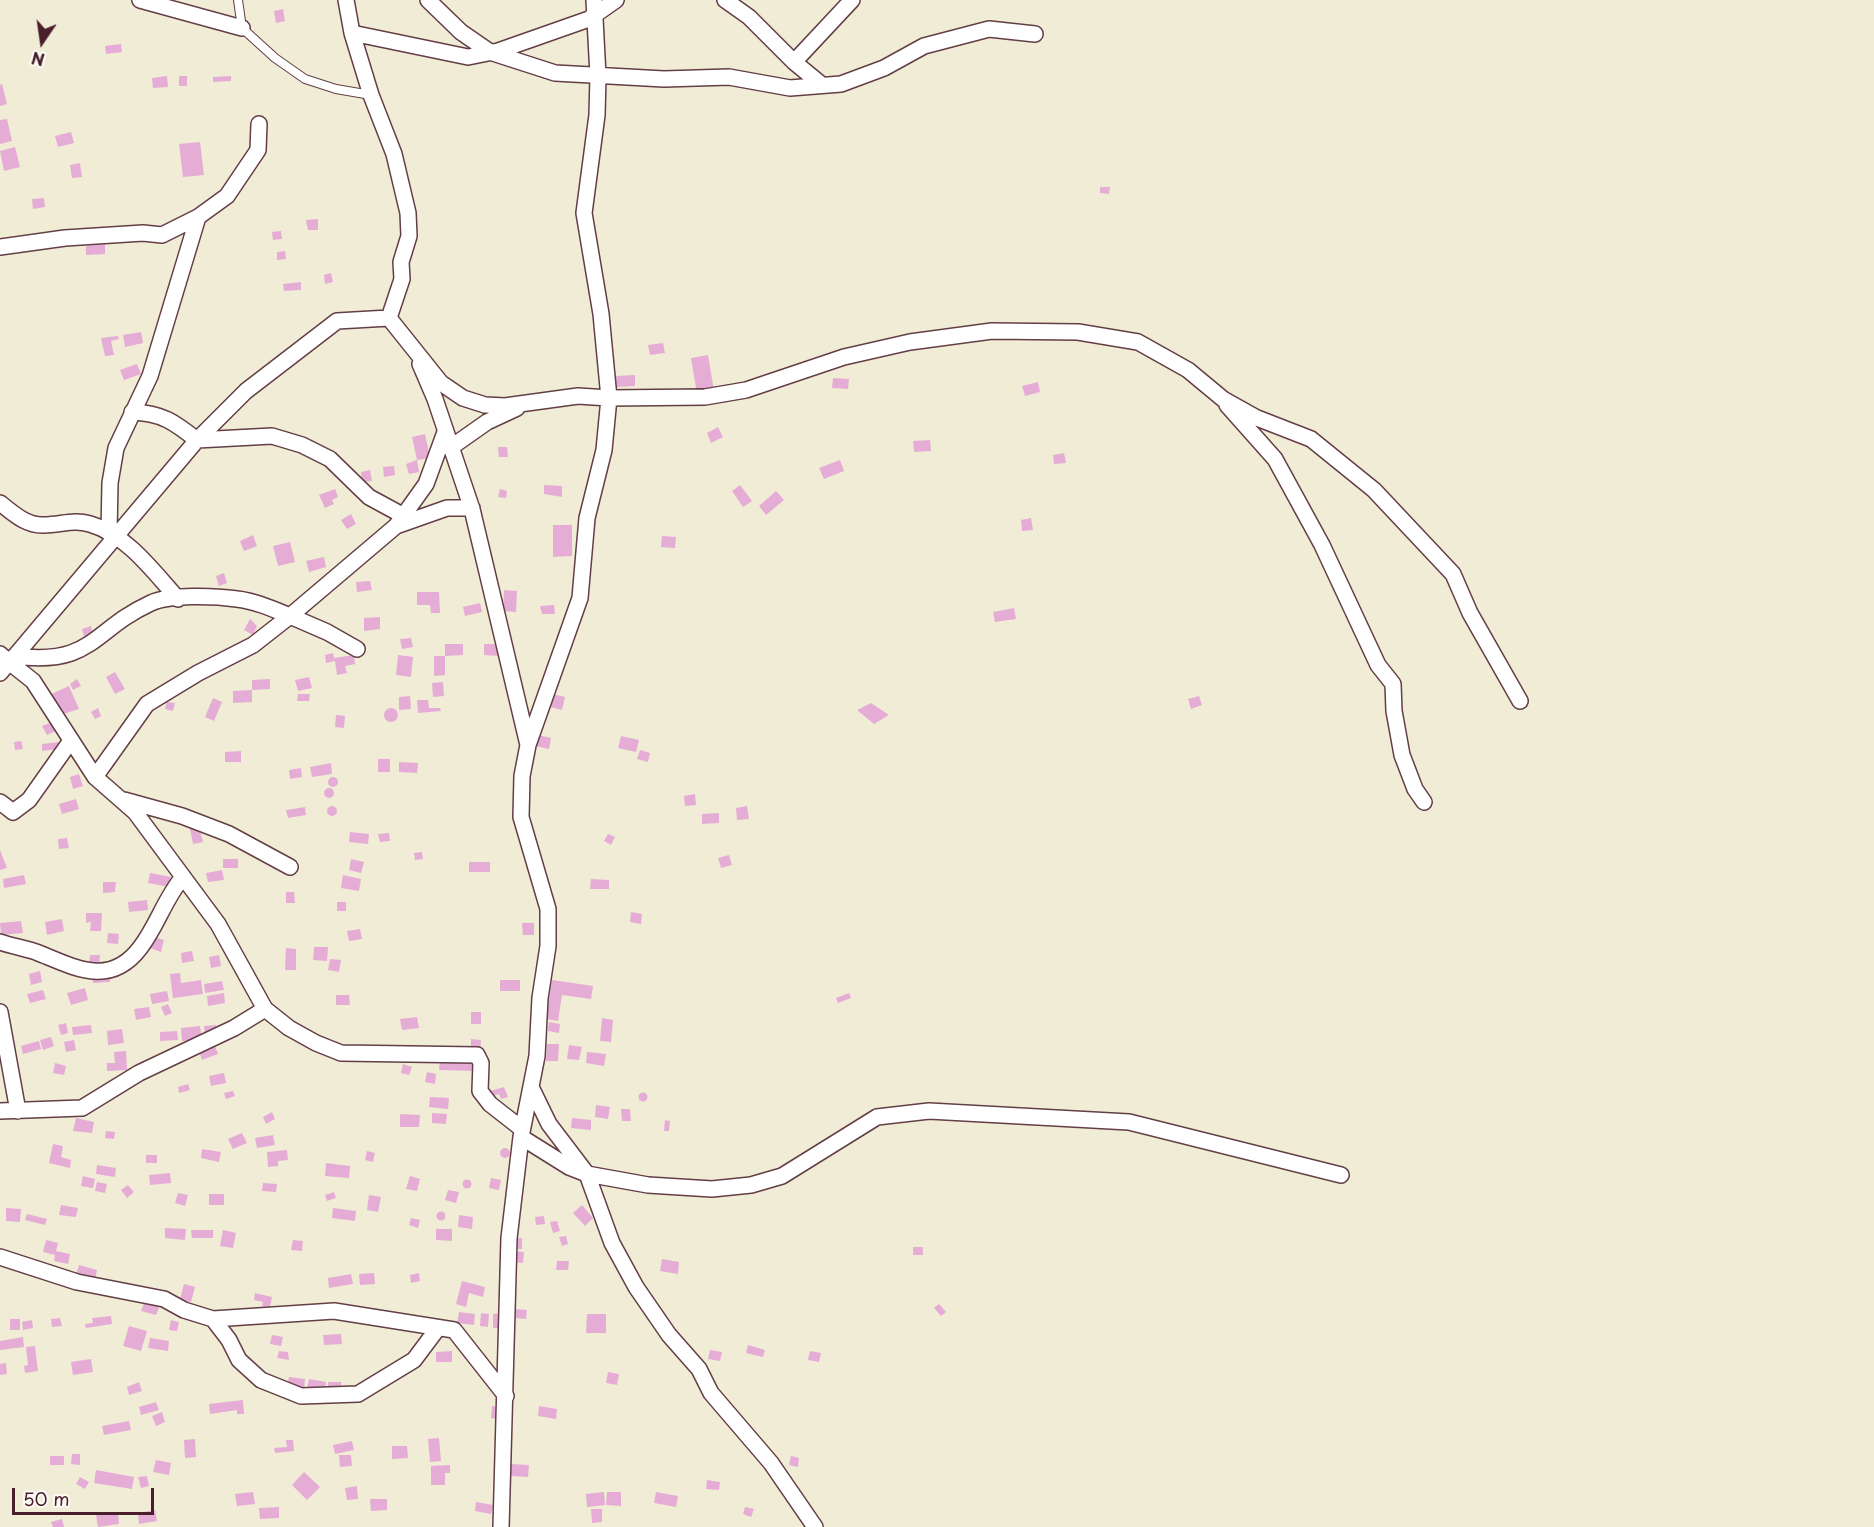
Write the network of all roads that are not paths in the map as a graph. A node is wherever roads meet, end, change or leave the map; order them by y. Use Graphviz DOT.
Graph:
graph roads {
  1 [pos="140,0"];
  2 [pos="238,0"];
  3 [pos="346,0"];
  4 [pos="428,0"];
  5 [pos="616,0"];
  6 [pos="725,0"];
  7 [pos="852,0"];
  8 [pos="595,7"];
  9 [pos="242,28"];
  10 [pos="352,33"];
  11 [pos="1035,34"];
  12 [pos="490,52"];
  13 [pos="794,62"];
  14 [pos="598,76"];
  15 [pos="822,85"];
  16 [pos="371,95"];
  17 [pos="259,124"];
  18 [pos="198,217"];
  19 [pos="0,247"];
  20 [pos="389,318"];
  21 [pos="417,353"];
  22 [pos="609,398"];
  23 [pos="1222,399"];
  24 [pos="531,402"];
  25 [pos="132,412"];
  26 [pos="445,432"];
  27 [pos="197,440"];
  28 [pos="450,448"];
  29 [pos="0,503"];
  30 [pos="472,508"];
  31 [pos="400,521"];
  32 [pos="113,534"];
  33 [pos="178,599"];
  34 [pos="290,616"];
  35 [pos="357,650"];
  36 [pos="6,661"];
  37 [pos="1520,701"];
  38 [pos="70,742"];
  39 [pos="528,745"];
  40 [pos="94,777"];
  41 [pos="119,798"];
  42 [pos="0,802"];
  43 [pos="1424,802"];
  44 [pos="6,815"];
  45 [pos="290,867"];
  46 [pos="183,876"];
  47 [pos="0,942"];
  48 [pos="265,1009"];
  49 [pos="0,1012"];
  50 [pos="531,1087"];
  51 [pos="0,1111"];
  52 [pos="18,1111"];
  53 [pos="522,1133"];
  54 [pos="588,1174"];
  55 [pos="1341,1175"];
  56 [pos="0,1257"];
  57 [pos="213,1319"];
  58 [pos="438,1328"];
  59 [pos="506,1396"];
  60 [pos="501,1527"];
  61 [pos="815,1527"];
  1 -- 9 [label="street"];
  2 -- 9 [label="lane"];
  3 -- 10 [label="street"];
  4 -- 12 [label="street"];
  5 -- 8 [label="street"];
  6 -- 13 [label="street"];
  7 -- 13 [label="street"];
  8 -- 12 [label="street"];
  8 -- 14 [label="street"];
  9 -- 16 [label="lane"];
  10 -- 12 [label="street"];
  10 -- 16 [label="street"];
  11 -- 15 [label="street"];
  12 -- 14 [label="street"];
  13 -- 15 [label="street"];
  14 -- 15 [label="street"];
  14 -- 22 [label="street"];
  16 -- 20 [label="street"];
  17 -- 18 [label="street"];
  18 -- 19 [label="street"];
  18 -- 25 [label="street"];
  20 -- 21 [label="street"];
  20 -- 27 [label="street"];
  21 -- 24 [label="street"];
  21 -- 26 [label="street"];
  22 -- 23 [label="street"];
  22 -- 24 [label="street"];
  22 -- 39 [label="street"];
  23 -- 37 [label="street"];
  23 -- 43 [label="street"];
  24 -- 28 [label="street"];
  25 -- 27 [label="street"];
  25 -- 32 [label="street"];
  26 -- 28 [label="street"];
  26 -- 31 [label="street"];
  27 -- 31 [label="street"];
  27 -- 32 [label="street"];
  28 -- 30 [label="street"];
  29 -- 32 [label="street"];
  30 -- 31 [label="street"];
  30 -- 39 [label="street"];
  31 -- 34 [label="street"];
  32 -- 33 [label="street"];
  32 -- 36 [label="street"];
  33 -- 34 [label="street"];
  33 -- 36 [label="street"];
  34 -- 35 [label="street"];
  34 -- 40 [label="street"];
  36 -- 38 [label="street"];
  38 -- 40 [label="street"];
  38 -- 44 [label="street"];
  39 -- 50 [label="street"];
  40 -- 41 [label="street"];
  41 -- 45 [label="street"];
  41 -- 46 [label="street"];
  42 -- 44 [label="street"];
  46 -- 47 [label="street"];
  46 -- 48 [label="street"];
  48 -- 52 [label="street"];
  48 -- 53 [label="street"];
  49 -- 52 [label="street"];
  50 -- 53 [label="street"];
  50 -- 54 [label="street"];
  51 -- 52 [label="street"];
  53 -- 54 [label="street"];
  53 -- 59 [label="street"];
  54 -- 55 [label="street"];
  54 -- 61 [label="street"];
  56 -- 57 [label="street"];
  57 -- 58 [label="street"];
  57 -- 58 [label="street"];
  58 -- 59 [label="street"];
  59 -- 60 [label="street"];
}
